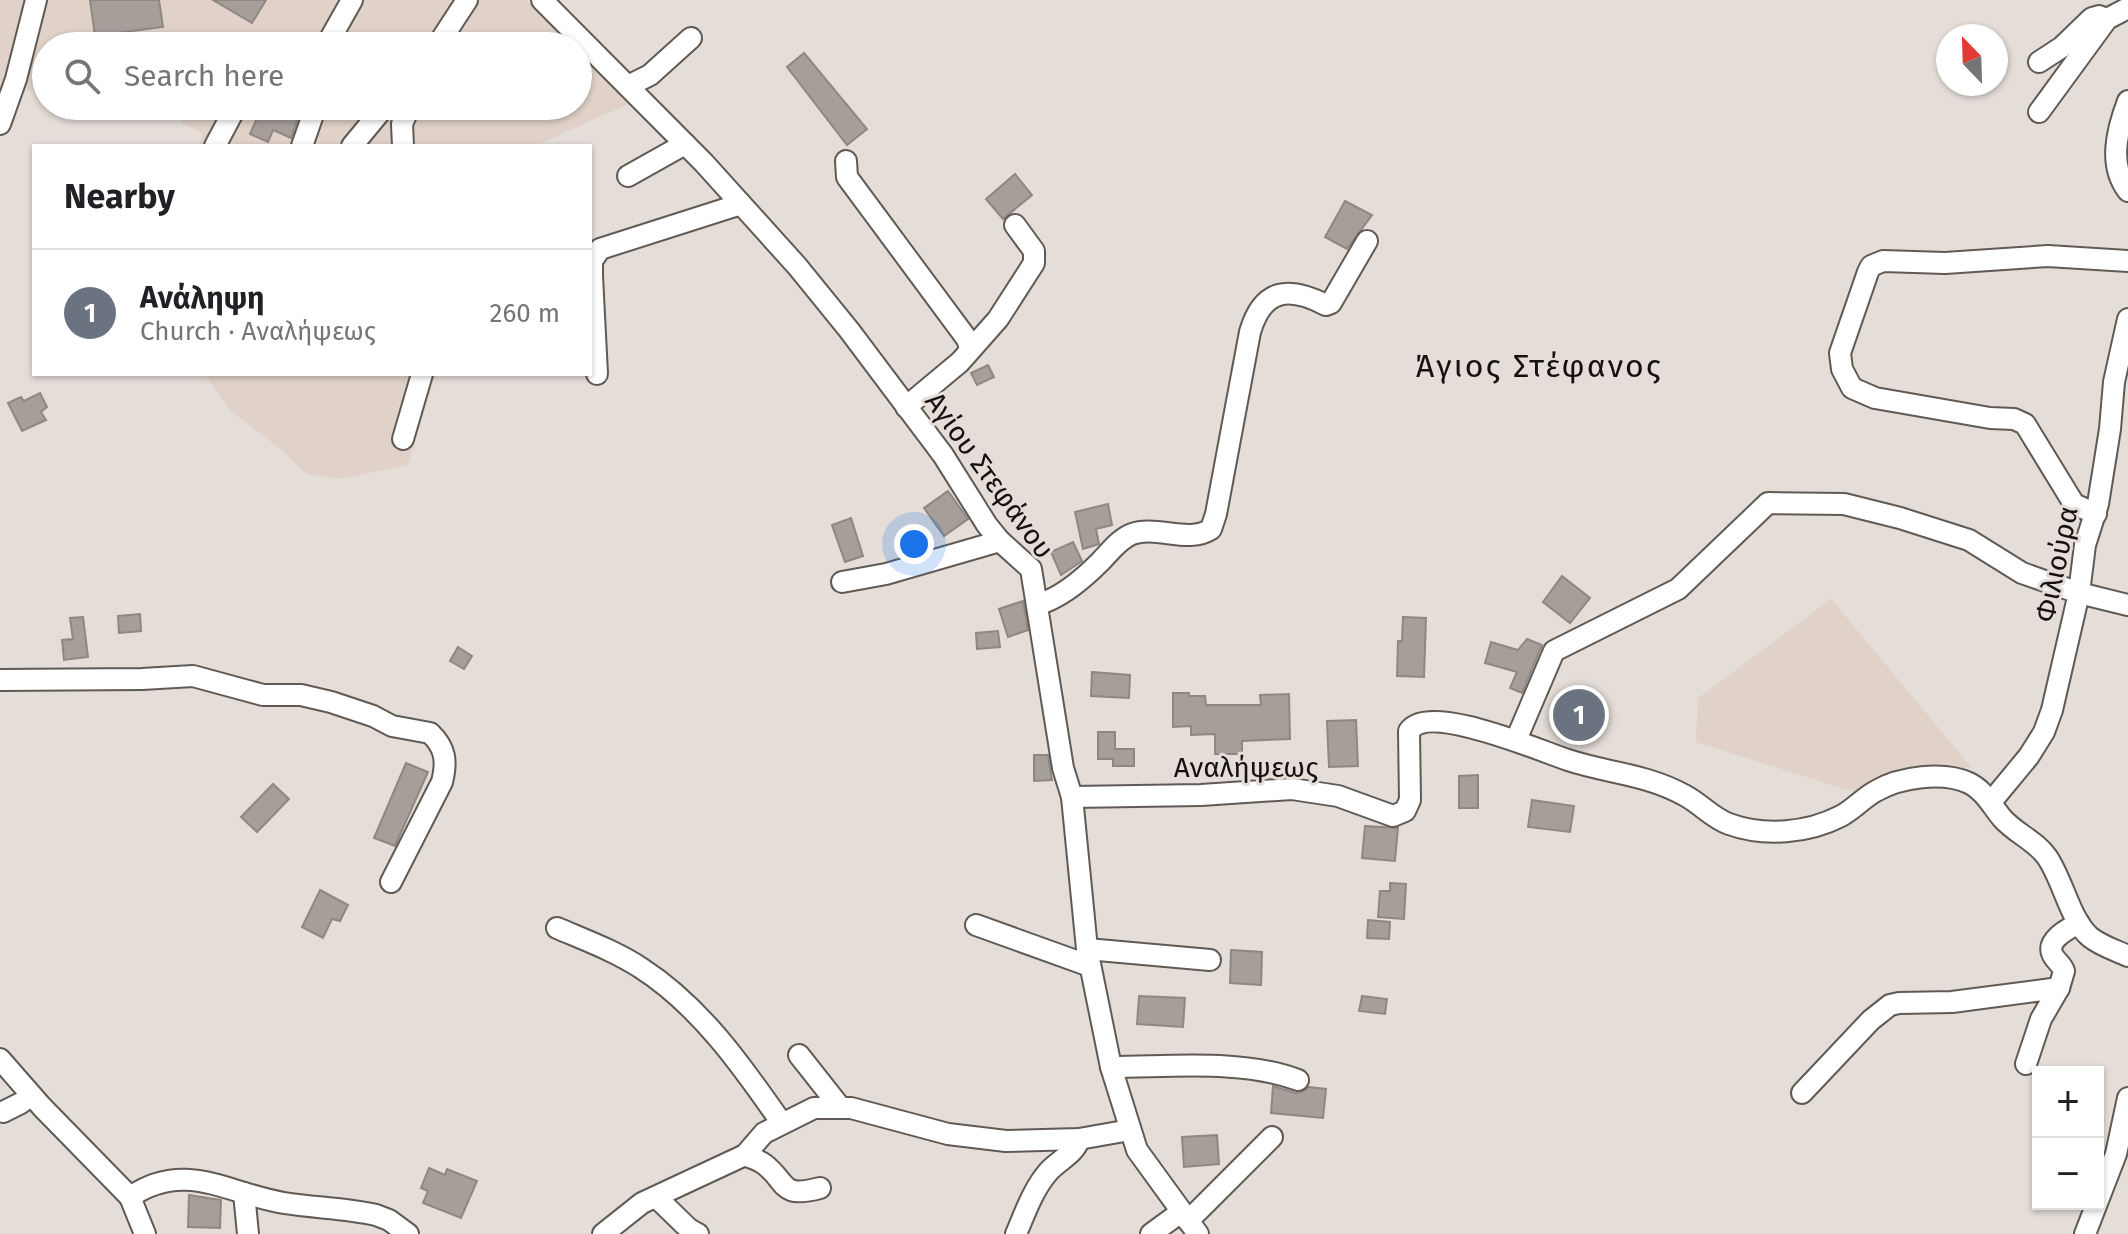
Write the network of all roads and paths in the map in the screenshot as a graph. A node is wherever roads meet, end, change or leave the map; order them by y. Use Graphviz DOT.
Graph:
graph roads {
  1 [pos="36,0"];
  2 [pos="352,0"];
  3 [pos="467,0"];
  4 [pos="542,0"];
  5 [pos="2123,0"];
  6 [pos="2128,7"];
  7 [pos="2107,19"];
  8 [pos="333,32"];
  9 [pos="446,32"];
  10 [pos="574,32"];
  11 [pos="691,38"];
  12 [pos="592,50"];
  13 [pos="2039,62"];
  14 [pos="628,86"];
  15 [pos="2128,101"];
  16 [pos="2039,112"];
  17 [pos="229,120"];
  18 [pos="311,120"];
  19 [pos="373,120"];
  20 [pos="404,120"];
  21 [pos="0,124"];
  22 [pos="216,144"];
  23 [pos="303,144"];
  24 [pos="354,144"];
  25 [pos="403,144"];
  26 [pos="685,144"];
  27 [pos="846,161"];
  28 [pos="628,176"];
  29 [pos="2128,191"];
  30 [pos="741,204"];
  31 [pos="1015,225"];
  32 [pos="1367,241"];
  33 [pos="2128,261"];
  34 [pos="2128,319"];
  35 [pos="970,348"];
  36 [pos="597,374"];
  37 [pos="421,376"];
  38 [pos="906,407"];
  39 [pos="403,439"];
  40 [pos="2096,514"];
  41 [pos="1000,541"];
  42 [pos="842,582"];
  43 [pos="2079,593"];
  44 [pos="1039,604"];
  45 [pos="2128,605"];
  46 [pos="0,680"];
  47 [pos="1516,740"];
  48 [pos="1072,797"];
  49 [pos="1991,802"];
  50 [pos="391,882"];
  51 [pos="2079,923"];
  52 [pos="976,925"];
  53 [pos="557,928"];
  54 [pos="2128,956"];
  55 [pos="1089,957"];
  56 [pos="1210,960"];
  57 [pos="2059,988"];
  58 [pos="799,1055"];
  59 [pos="0,1059"];
  60 [pos="2026,1064"];
  61 [pos="1111,1067"];
  62 [pos="1298,1080"];
  63 [pos="1802,1093"];
  64 [pos="31,1095"];
  65 [pos="2128,1098"];
  66 [pos="840,1107"];
  67 [pos="3,1112"];
  68 [pos="781,1122"];
  69 [pos="1130,1130"];
  70 [pos="1272,1137"];
  71 [pos="1079,1139"];
  72 [pos="745,1155"];
  73 [pos="820,1188"];
  74 [pos="244,1193"];
  75 [pos="130,1197"];
  76 [pos="656,1197"];
  77 [pos="1189,1223"];
  78 [pos="145,1234"];
  79 [pos="248,1234"];
  80 [pos="408,1234"];
  81 [pos="603,1234"];
  82 [pos="698,1234"];
  83 [pos="1016,1234"];
  84 [pos="1151,1234"];
  85 [pos="2085,1234"];
  1 -- 21 [label="street"];
  2 -- 8 [label="street"];
  3 -- 9 [label="street"];
  4 -- 10 [label="street, Αγίου Στεφάνου"];
  5 -- 6 [label="street"];
  6 -- 7 [label="street"];
  7 -- 13 [label="street"];
  7 -- 16 [label="street"];
  11 -- 14 [label="street"];
  12 -- 14 [label="street, Αγίου Στεφάνου"];
  14 -- 26 [label="street, Αγίου Στεφάνου"];
  15 -- 29 [label="street"];
  17 -- 22 [label="street"];
  18 -- 23 [label="street"];
  19 -- 24 [label="street"];
  20 -- 25 [label="street"];
  26 -- 28 [label="street"];
  26 -- 30 [label="street, Αγίου Στεφάνου"];
  27 -- 35 [label="street"];
  30 -- 36 [label="street"];
  30 -- 38 [label="street, Αγίου Στεφάνου"];
  31 -- 35 [label="street"];
  32 -- 44 [label="street"];
  33 -- 40 [label="street"];
  34 -- 40 [label="street, Φιλιούρα"];
  35 -- 38 [label="street"];
  37 -- 39 [label="street"];
  38 -- 41 [label="street, Αγίου Στεφάνου"];
  40 -- 43 [label="street, Φιλιούρα"];
  41 -- 42 [label="street"];
  41 -- 44 [label="street, Αγίου Στεφάνου"];
  43 -- 45 [label="street"];
  43 -- 47 [label="street"];
  43 -- 49 [label="street, Φιλιούρα"];
  44 -- 48 [label="street, Αγίου Στεφάνου"];
  46 -- 50 [label="street"];
  47 -- 48 [label="street, Αναλήψεως"];
  47 -- 49 [label="street, Αναλήψεως"];
  48 -- 55 [label="street, Αγίου Στεφάνου"];
  49 -- 51 [label="street, Αναλήψεως"];
  51 -- 54 [label="street, Αναλήψεως"];
  51 -- 57 [label="street"];
  52 -- 55 [label="street"];
  53 -- 68 [label="street"];
  55 -- 56 [label="street"];
  55 -- 61 [label="street, Αγίου Στεφάνου"];
  57 -- 60 [label="street"];
  57 -- 63 [label="street"];
  58 -- 66 [label="street"];
  59 -- 64 [label="street"];
  61 -- 62 [label="street"];
  61 -- 69 [label="street, Αγίου Στεφάνου"];
  64 -- 67 [label="street"];
  64 -- 75 [label="street"];
  65 -- 85 [label="street"];
  66 -- 68 [label="street"];
  66 -- 71 [label="street"];
  68 -- 72 [label="street"];
  69 -- 71 [label="street"];
  69 -- 77 [label="street, Αγίου Στεφάνου"];
  70 -- 77 [label="street"];
  71 -- 83 [label="street"];
  72 -- 73 [label="street"];
  72 -- 76 [label="street"];
  74 -- 75 [label="street"];
  74 -- 79 [label="street"];
  74 -- 80 [label="street"];
  75 -- 78 [label="street"];
  76 -- 81 [label="street"];
  76 -- 82 [label="street"];
  77 -- 84 [label="street"];
}
